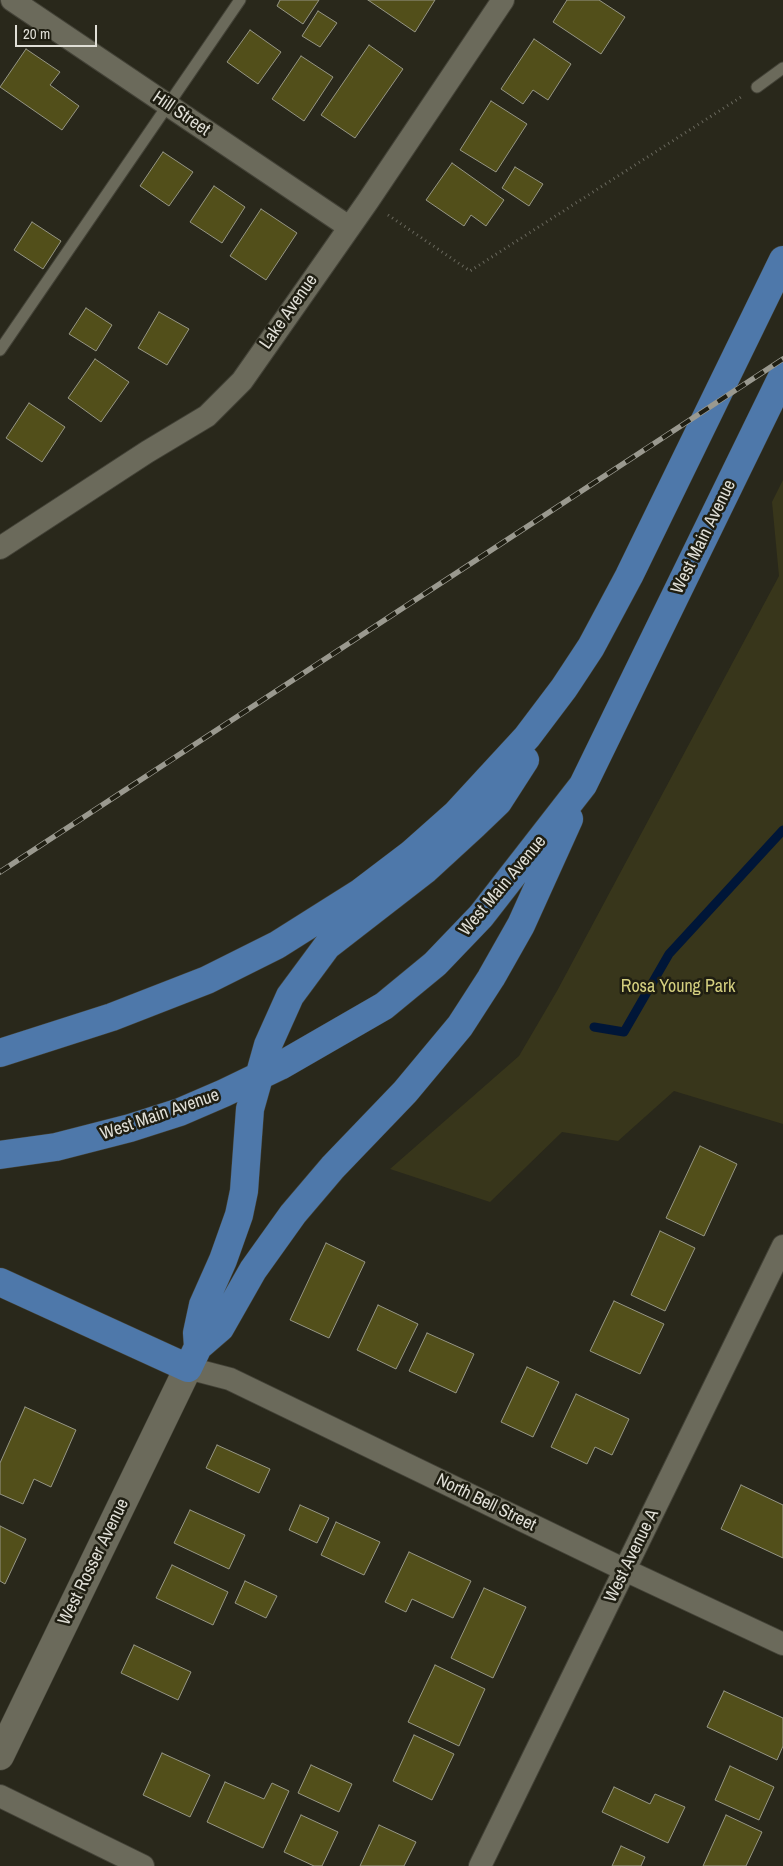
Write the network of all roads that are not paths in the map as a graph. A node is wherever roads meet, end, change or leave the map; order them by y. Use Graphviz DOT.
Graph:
graph roads {
  1 [pos="12,0"];
  2 [pos="240,0"];
  3 [pos="503,0"];
  4 [pos="783,68"];
  5 [pos="757,87"];
  6 [pos="169,106"];
  7 [pos="349,227"];
  8 [pos="783,260"];
  9 [pos="0,350"];
  10 [pos="783,375"];
  11 [pos="0,548"];
  12 [pos="564,688"];
  13 [pos="583,785"];
  14 [pos="0,1053"];
  15 [pos="258,1078"];
  16 [pos="0,1155"];
  17 [pos="783,1246"];
  18 [pos="0,1282"];
  19 [pos="193,1358"];
  20 [pos="625,1570"];
  21 [pos="783,1644"];
  22 [pos="0,1756"];
  23 [pos="0,1796"];
  24 [pos="143,1866"];
  25 [pos="480,1866"];
  1 -- 6 [label="street, Hill Street"];
  2 -- 6 [label="lane"];
  3 -- 7 [label="street, Lake Avenue"];
  4 -- 5 [label="lane"];
  6 -- 7 [label="street, Hill Street"];
  6 -- 9 [label="lane"];
  7 -- 11 [label="street, Lake Avenue"];
  8 -- 12 [label="main road"];
  10 -- 13 [label="main road, West Main Avenue"];
  12 -- 14 [label="main road"];
  12 -- 15 [label="main road"];
  13 -- 15 [label="main road, West Main Avenue"];
  13 -- 19 [label="main road"];
  15 -- 16 [label="main road, West Main Avenue"];
  15 -- 19 [label="main road"];
  17 -- 20 [label="street, West Avenue A"];
  18 -- 19 [label="main road"];
  19 -- 20 [label="street, North Bell Street"];
  19 -- 22 [label="street, West Rosser Avenue"];
  20 -- 21 [label="street, North Bell Street"];
  20 -- 25 [label="street, West Avenue A"];
  23 -- 24 [label="street"];
}
